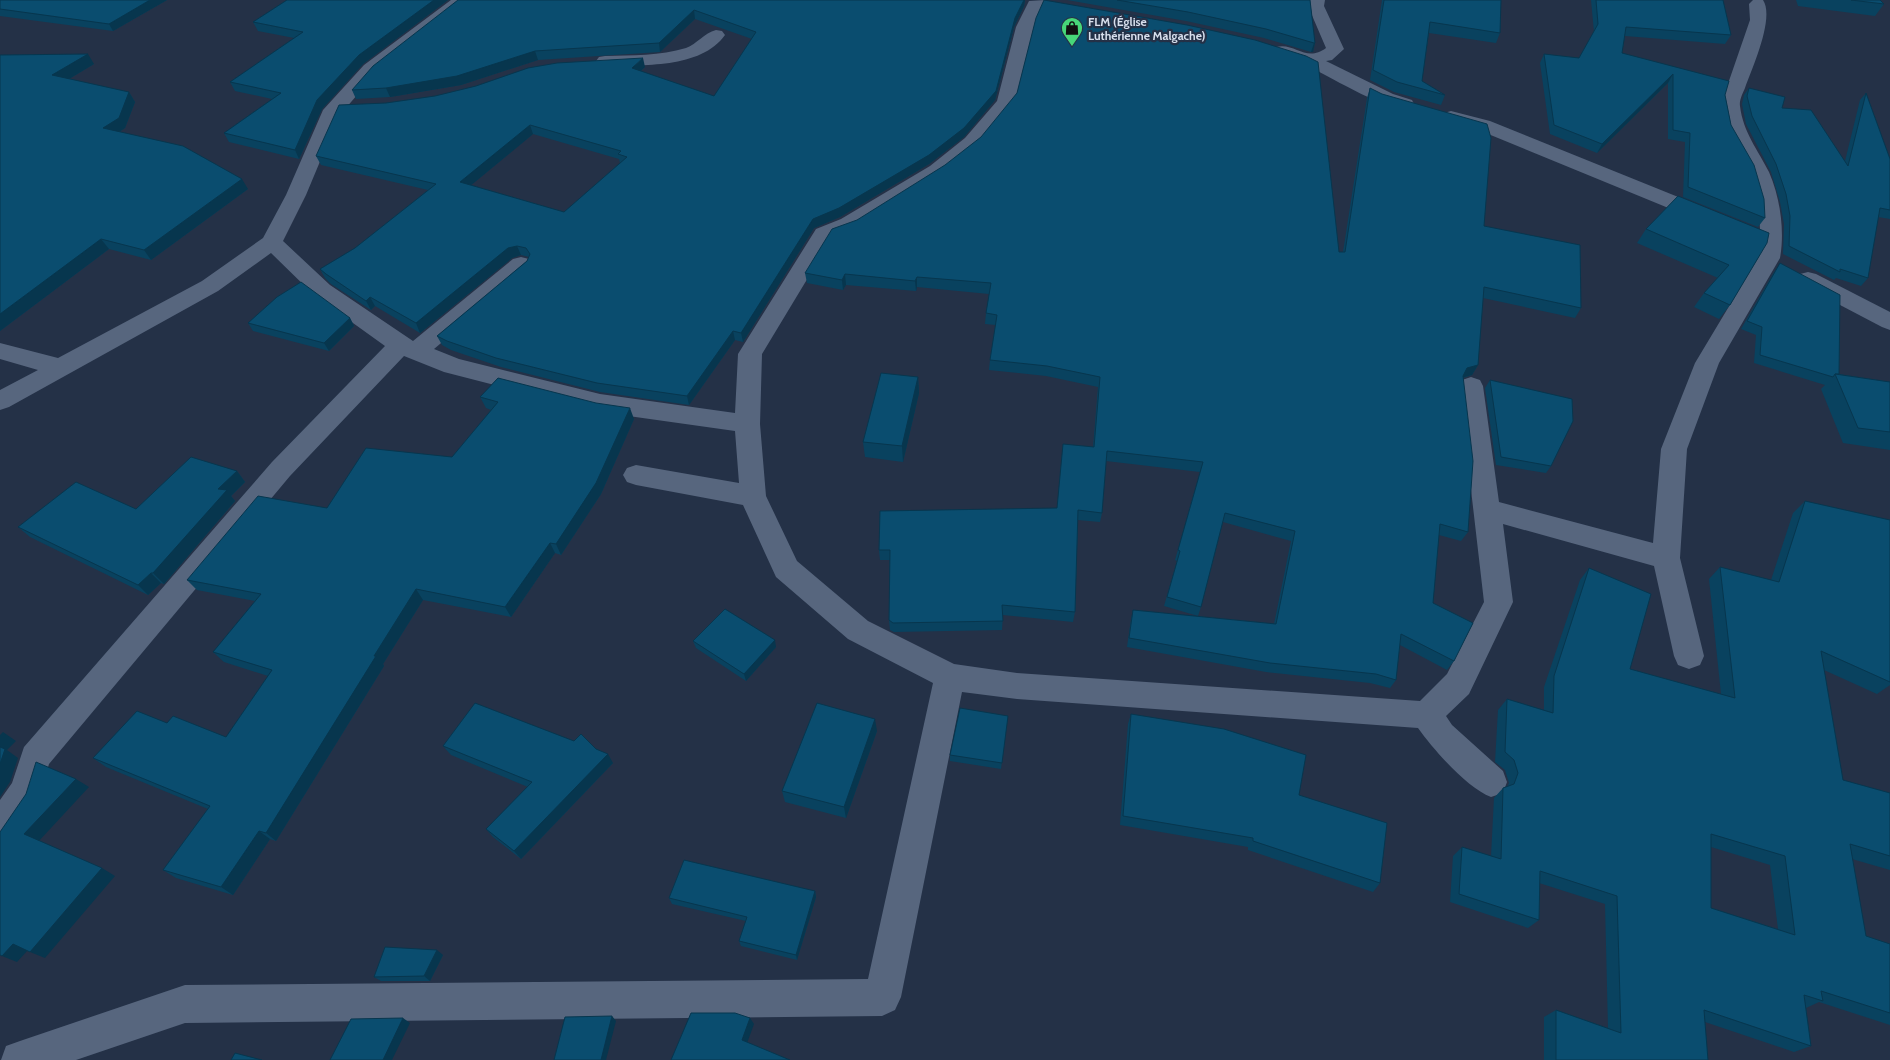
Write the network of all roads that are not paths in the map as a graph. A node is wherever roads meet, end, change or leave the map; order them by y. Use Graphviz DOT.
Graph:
graph roads {
  1 [pos="462,0"];
  2 [pos="1316,0"];
  3 [pos="1040,2"];
  4 [pos="1757,4"];
  5 [pos="716,35"];
  6 [pos="1266,46"];
  7 [pos="1310,60"];
  8 [pos="587,63"];
  9 [pos="363,106"];
  10 [pos="336,107"];
  11 [pos="272,242"];
  12 [pos="1770,250"];
  13 [pos="521,264"];
  14 [pos="1890,322"];
  15 [pos="408,348"];
  16 [pos="0,351"];
  17 [pos="63,368"];
  18 [pos="1472,386"];
  19 [pos="0,401"];
  20 [pos="747,424"];
  21 [pos="636,475"];
  22 [pos="753,496"];
  23 [pos="1488,509"];
  24 [pos="1666,558"];
  25 [pos="1689,656"];
  26 [pos="950,677"];
  27 [pos="1426,715"];
  28 [pos="1491,782"];
  29 [pos="0,828"];
  30 [pos="20,1060"];
  1 -- 10 [label="street"];
  2 -- 7 [label="street"];
  3 -- 20 [label="street"];
  4 -- 12 [label="street"];
  5 -- 8 [label="street"];
  6 -- 7 [label="street"];
  7 -- 12 [label="street"];
  9 -- 10 [label="street"];
  10 -- 11 [label="street"];
  11 -- 15 [label="street"];
  11 -- 17 [label="street"];
  12 -- 14 [label="street"];
  12 -- 24 [label="street"];
  13 -- 15 [label="street"];
  15 -- 20 [label="street"];
  15 -- 29 [label="street"];
  16 -- 17 [label="street"];
  17 -- 19 [label="street"];
  18 -- 23 [label="street"];
  20 -- 22 [label="street"];
  21 -- 22 [label="street"];
  22 -- 26 [label="street"];
  23 -- 24 [label="street"];
  23 -- 27 [label="street"];
  24 -- 25 [label="street"];
  26 -- 27 [label="street"];
  26 -- 30 [label="street"];
  27 -- 28 [label="street"];
}
